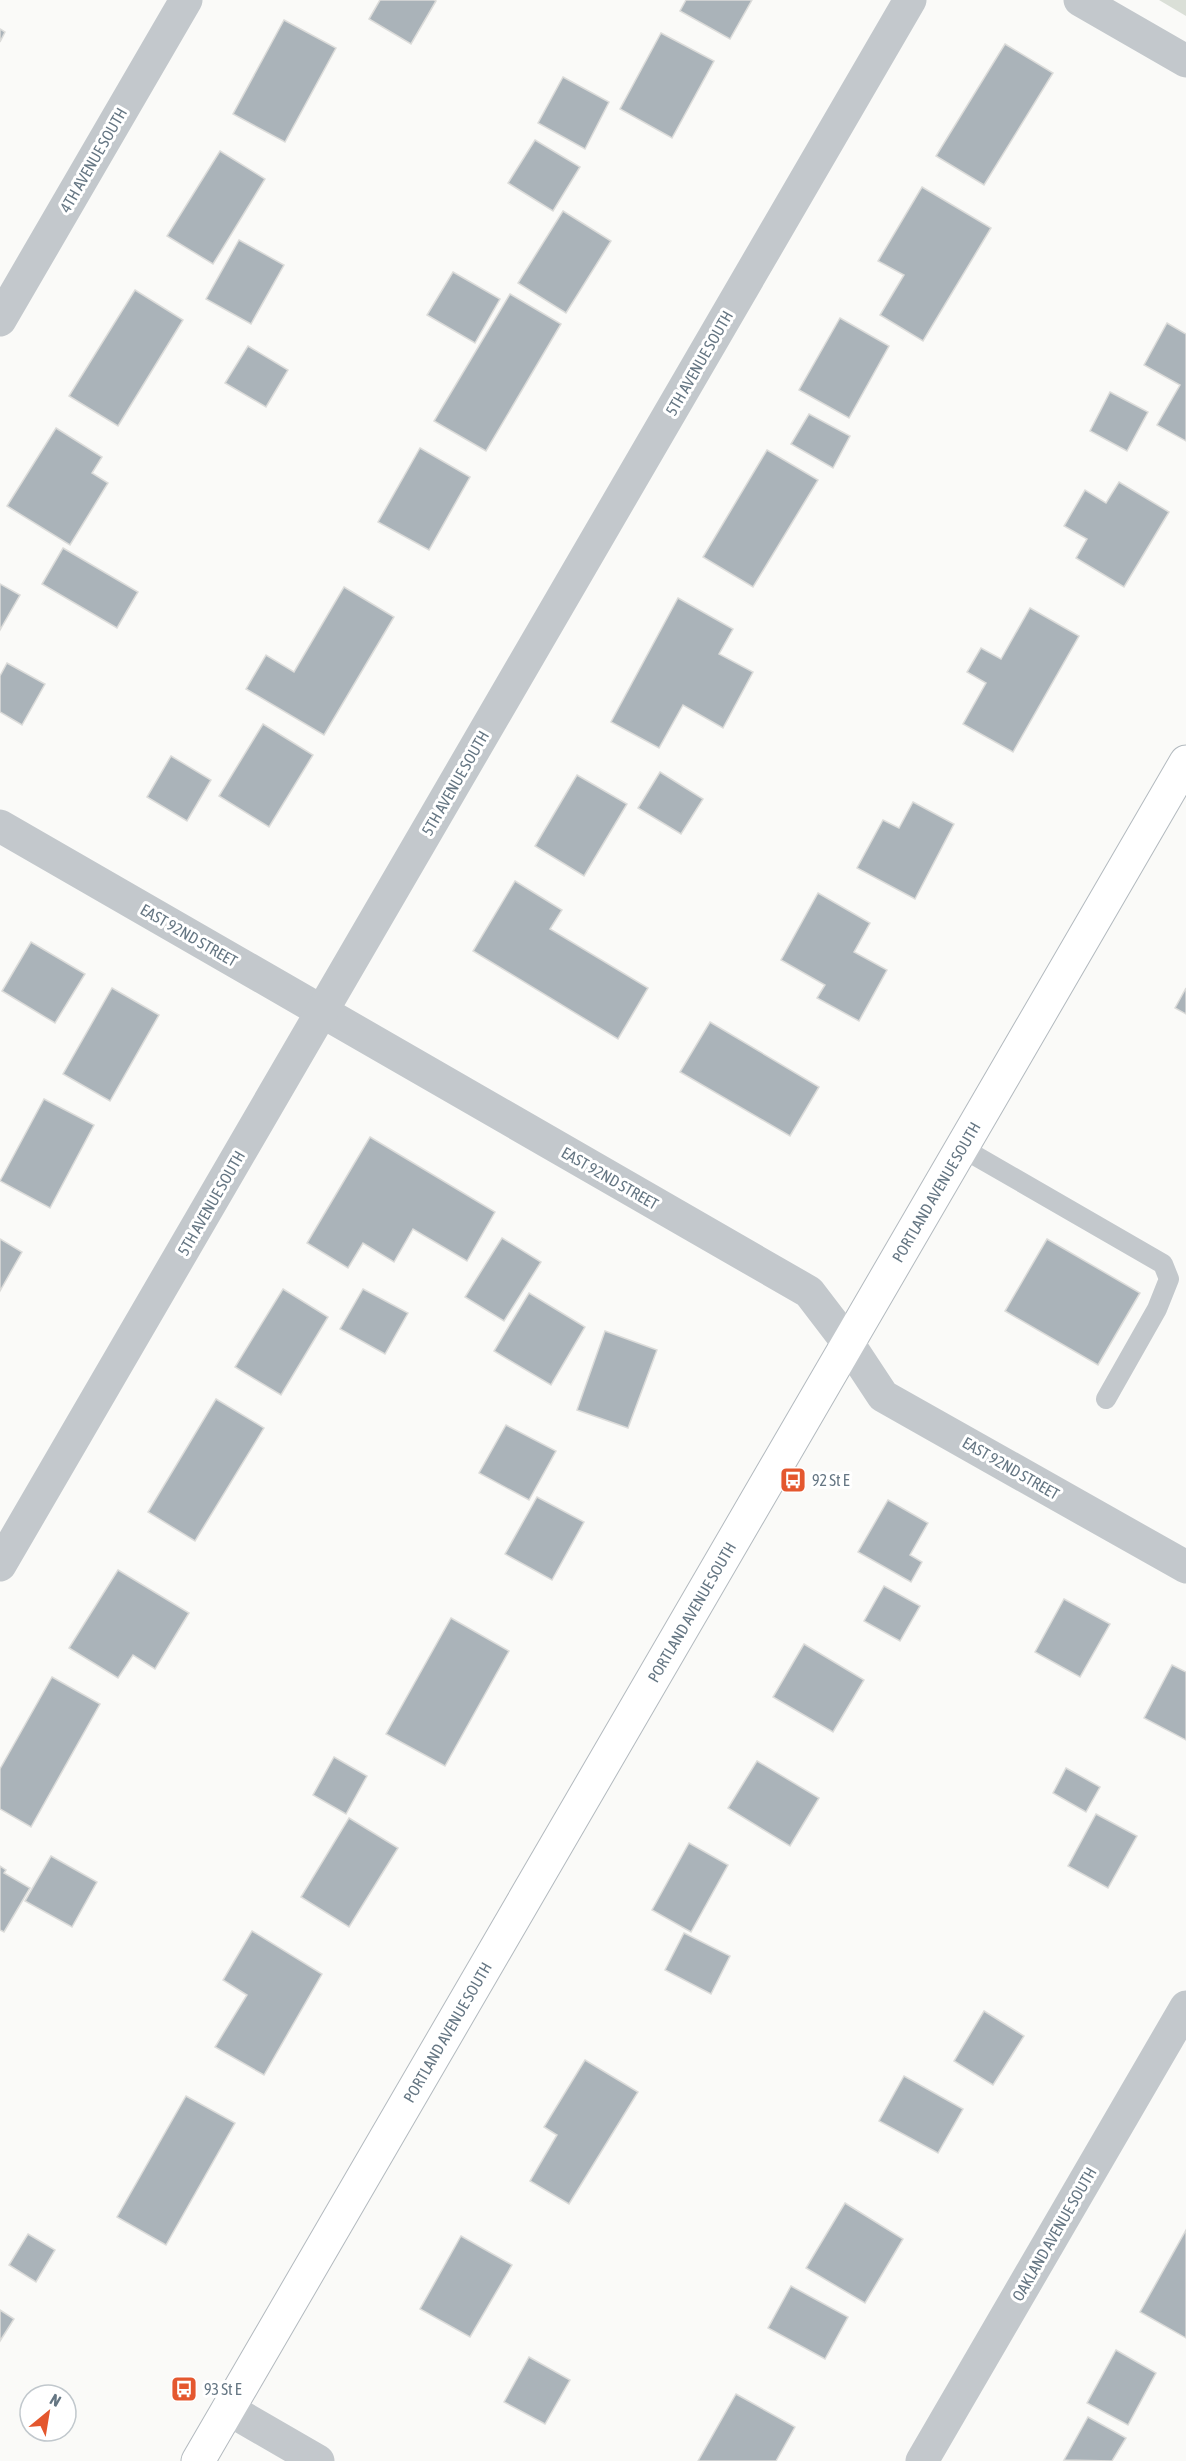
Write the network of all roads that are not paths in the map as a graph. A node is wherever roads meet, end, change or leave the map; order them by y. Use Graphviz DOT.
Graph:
graph roads {
  1 [pos="186,0"];
  2 [pos="910,0"];
  3 [pos="1080,0"];
  4 [pos="1186,61"];
  5 [pos="0,320"];
  6 [pos="1186,762"];
  7 [pos="0,826"];
  8 [pos="322,1011"];
  9 [pos="962,1148"];
  10 [pos="848,1343"];
  11 [pos="1106,1400"];
  12 [pos="0,1565"];
  13 [pos="1186,1567"];
  14 [pos="1186,2007"];
  15 [pos="228,2409"];
  16 [pos="198,2461"];
  17 [pos="318,2461"];
  18 [pos="922,2461"];
  1 -- 5 [label="street, 4TH AVENUE SOUTH"];
  2 -- 8 [label="street, 5TH AVENUE SOUTH"];
  3 -- 4 [label="street"];
  6 -- 9 [label="main road, PORTLAND AVENUE SOUTH"];
  7 -- 8 [label="street, EAST 92ND STREET"];
  8 -- 10 [label="street, EAST 92ND STREET"];
  8 -- 12 [label="street, 5TH AVENUE SOUTH"];
  9 -- 10 [label="main road, PORTLAND AVENUE SOUTH"];
  9 -- 11 [label="lane"];
  10 -- 13 [label="street, EAST 92ND STREET"];
  10 -- 15 [label="main road, PORTLAND AVENUE SOUTH"];
  14 -- 18 [label="street, OAKLAND AVENUE SOUTH"];
  15 -- 16 [label="main road, PORTLAND AVENUE SOUTH"];
  15 -- 17 [label="street"];
}
